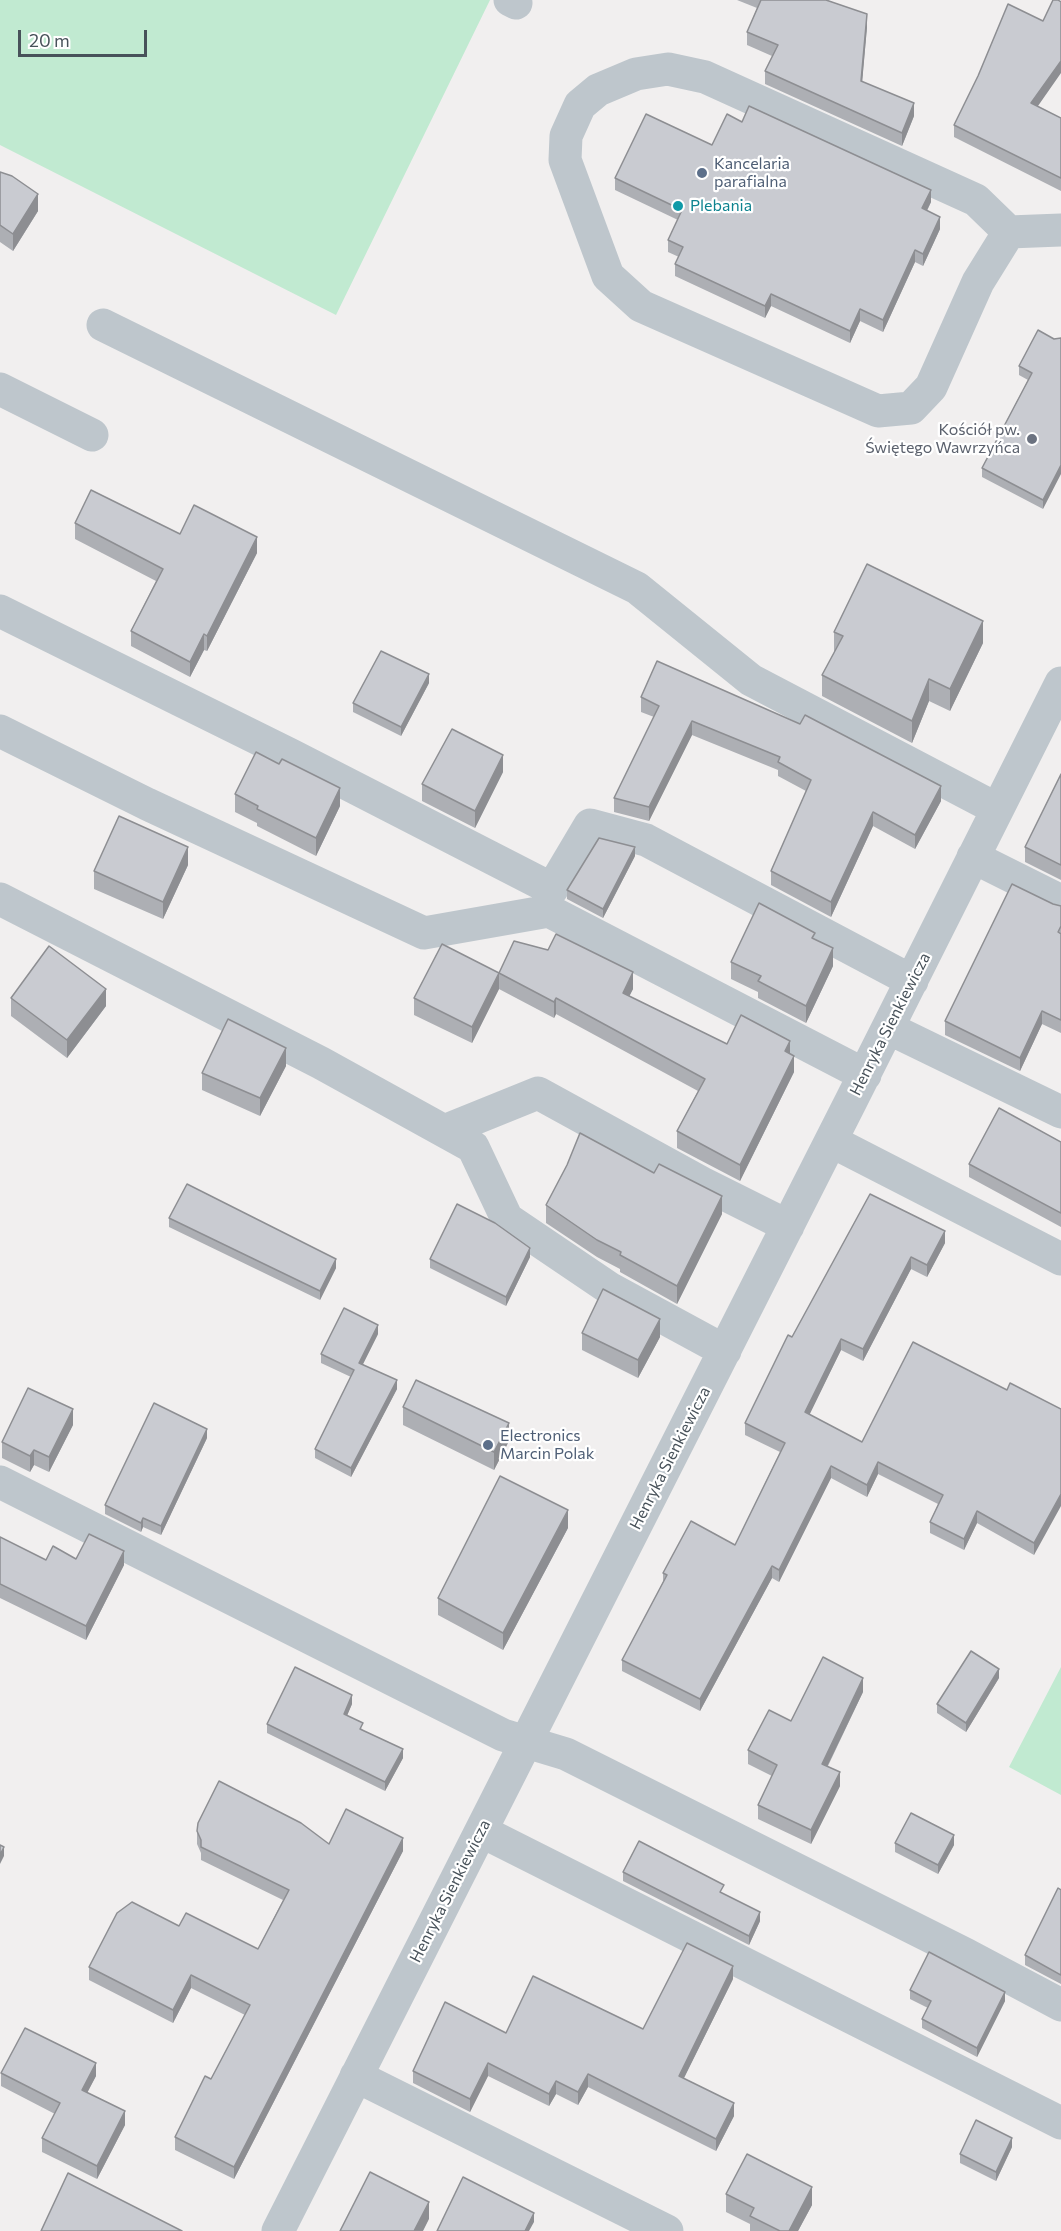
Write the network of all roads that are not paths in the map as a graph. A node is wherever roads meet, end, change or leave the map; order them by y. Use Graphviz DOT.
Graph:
graph roads {
  1 [pos="1061,230"];
  2 [pos="1009,232"];
  3 [pos="103,325"];
  4 [pos="0,389"];
  5 [pos="92,435"];
  6 [pos="0,611"];
  7 [pos="1059,690"];
  8 [pos="0,731"];
  9 [pos="997,809"];
  10 [pos="973,857"];
  11 [pos="0,898"];
  12 [pos="1061,901"];
  13 [pos="912,981"];
  14 [pos="888,1028"];
  15 [pos="865,1075"];
  16 [pos="1061,1112"];
  17 [pos="444,1131"];
  18 [pos="831,1141"];
  19 [pos="788,1226"];
  20 [pos="1061,1259"];
  21 [pos="725,1351"];
  22 [pos="0,1482"];
  23 [pos="526,1741"];
  24 [pos="481,1831"];
  25 [pos="1061,2006"];
  26 [pos="356,2076"];
  27 [pos="1061,2123"];
  28 [pos="278,2231"];
  29 [pos="667,2231"];
  1 -- 2 [label="street"];
  2 -- 2 [label="street"];
  3 -- 9 [label="street"];
  4 -- 5 [label="street"];
  6 -- 13 [label="street"];
  7 -- 9 [label="street, Henryka Sienkiewicza"];
  8 -- 15 [label="street"];
  9 -- 10 [label="street, Henryka Sienkiewicza"];
  10 -- 12 [label="street"];
  10 -- 13 [label="street, Henryka Sienkiewicza"];
  11 -- 17 [label="street"];
  13 -- 14 [label="street, Henryka Sienkiewicza"];
  14 -- 15 [label="street, Henryka Sienkiewicza"];
  14 -- 16 [label="street"];
  15 -- 18 [label="street, Henryka Sienkiewicza"];
  17 -- 19 [label="street"];
  17 -- 21 [label="street"];
  18 -- 19 [label="street, Henryka Sienkiewicza"];
  18 -- 20 [label="street"];
  19 -- 21 [label="street, Henryka Sienkiewicza"];
  21 -- 23 [label="street, Henryka Sienkiewicza"];
  22 -- 23 [label="street"];
  23 -- 24 [label="street, Henryka Sienkiewicza"];
  23 -- 25 [label="street"];
  24 -- 26 [label="street, Henryka Sienkiewicza"];
  24 -- 27 [label="street"];
  26 -- 28 [label="street, Henryka Sienkiewicza"];
  26 -- 29 [label="street"];
}
